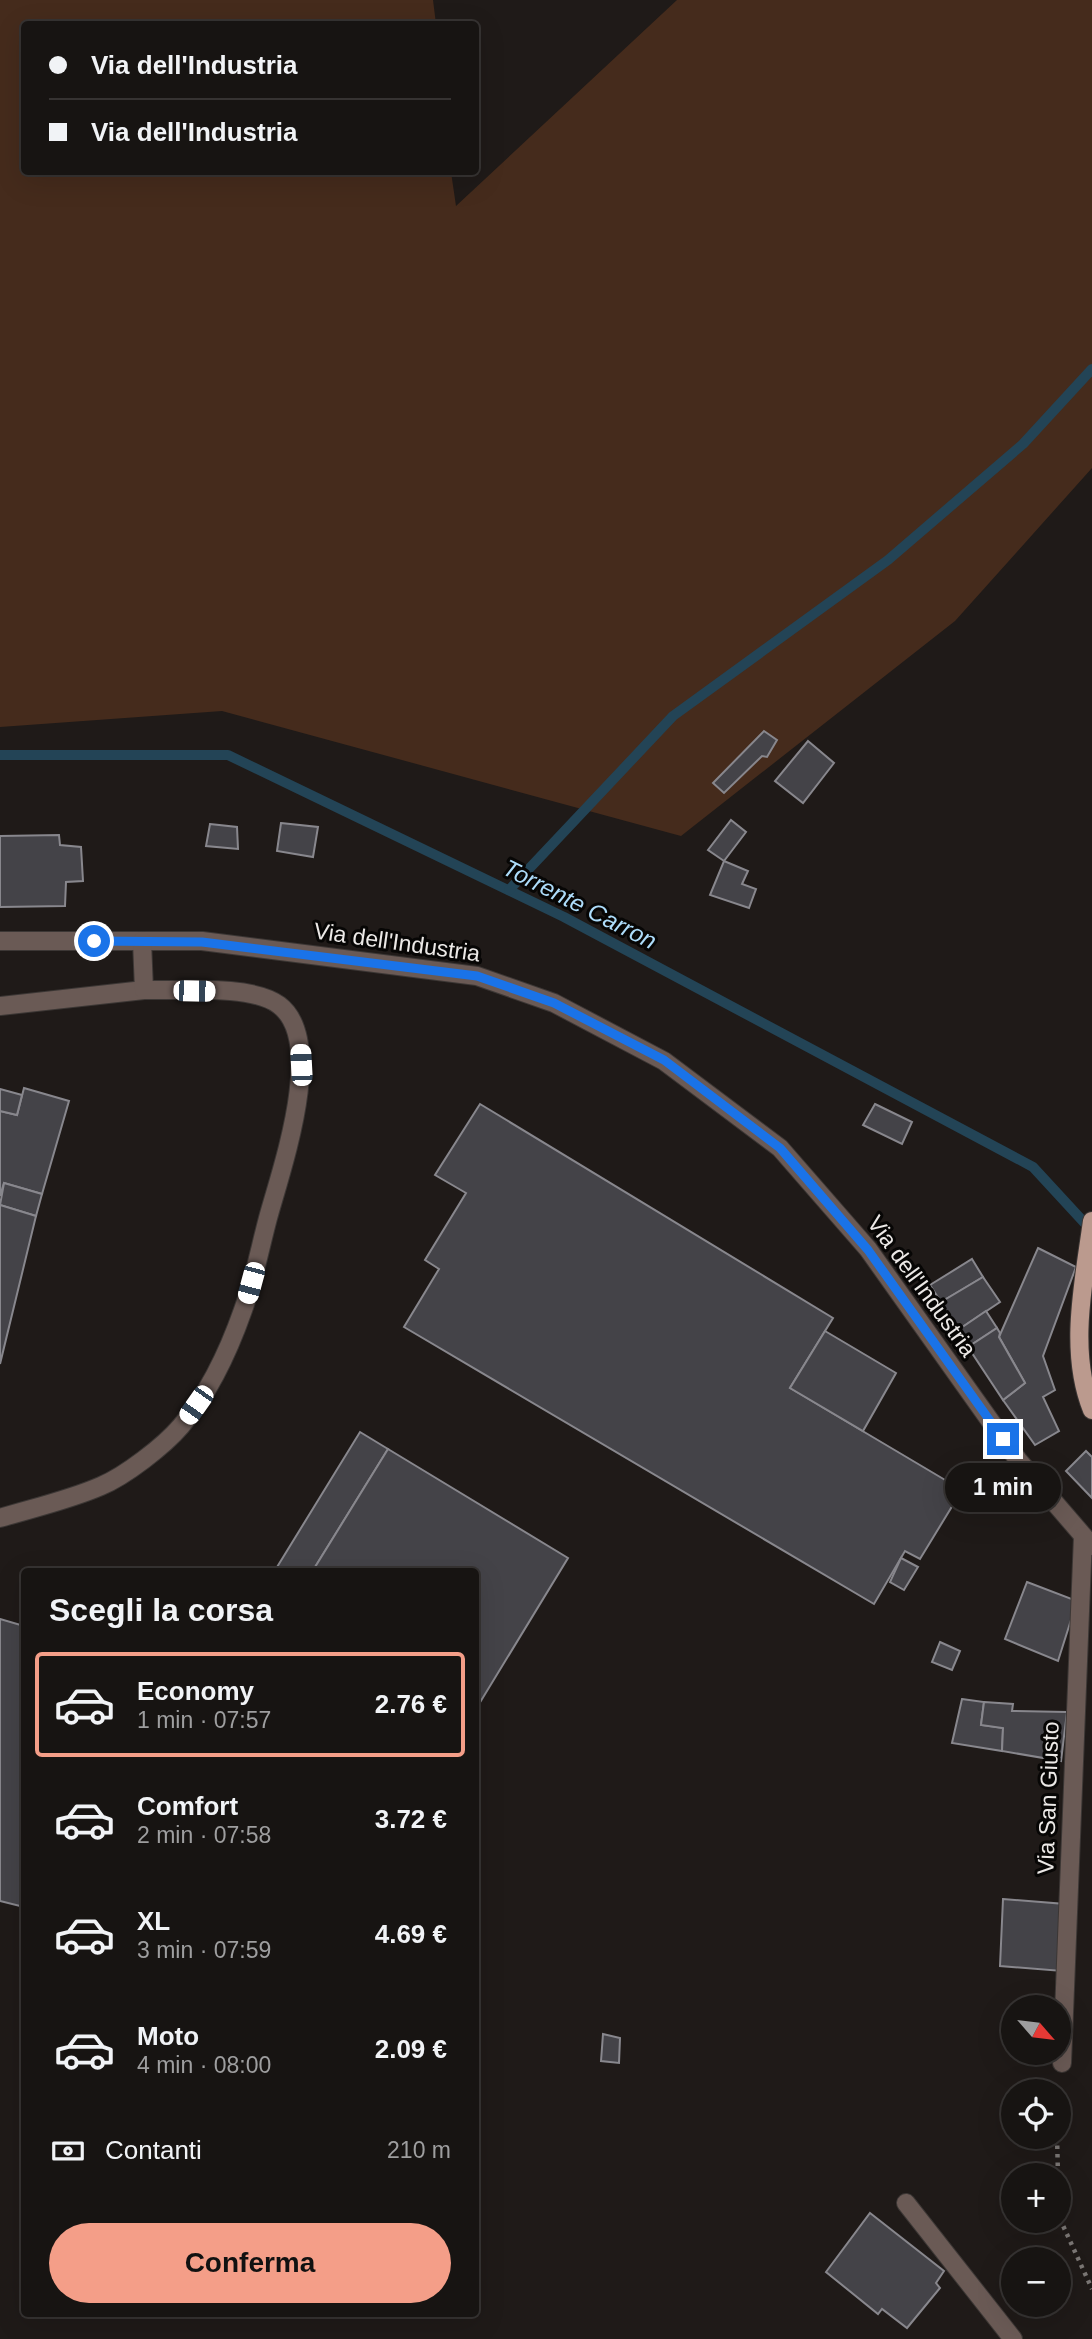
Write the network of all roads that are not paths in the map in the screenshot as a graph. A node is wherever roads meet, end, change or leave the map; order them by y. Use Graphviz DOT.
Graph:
graph roads {
  1 [pos="0,941"];
  2 [pos="142,941"];
  3 [pos="144,990"];
  4 [pos="0,1006"];
  5 [pos="1092,1221"];
  6 [pos="1092,1410"];
  7 [pos="0,1518"];
  8 [pos="1087,1541"];
  9 [pos="1065,1995"];
  10 [pos="906,2203"];
  11 [pos="1013,2339"];
  1 -- 2 [label="street, Via dell'Industria"];
  2 -- 3 [label="street"];
  2 -- 8 [label="street, Via dell'Industria"];
  3 -- 4 [label="street"];
  3 -- 7 [label="street"];
  5 -- 6 [label="main road"];
  8 -- 9 [label="street, Via San Giusto"];
  10 -- 11 [label="street"];
}
